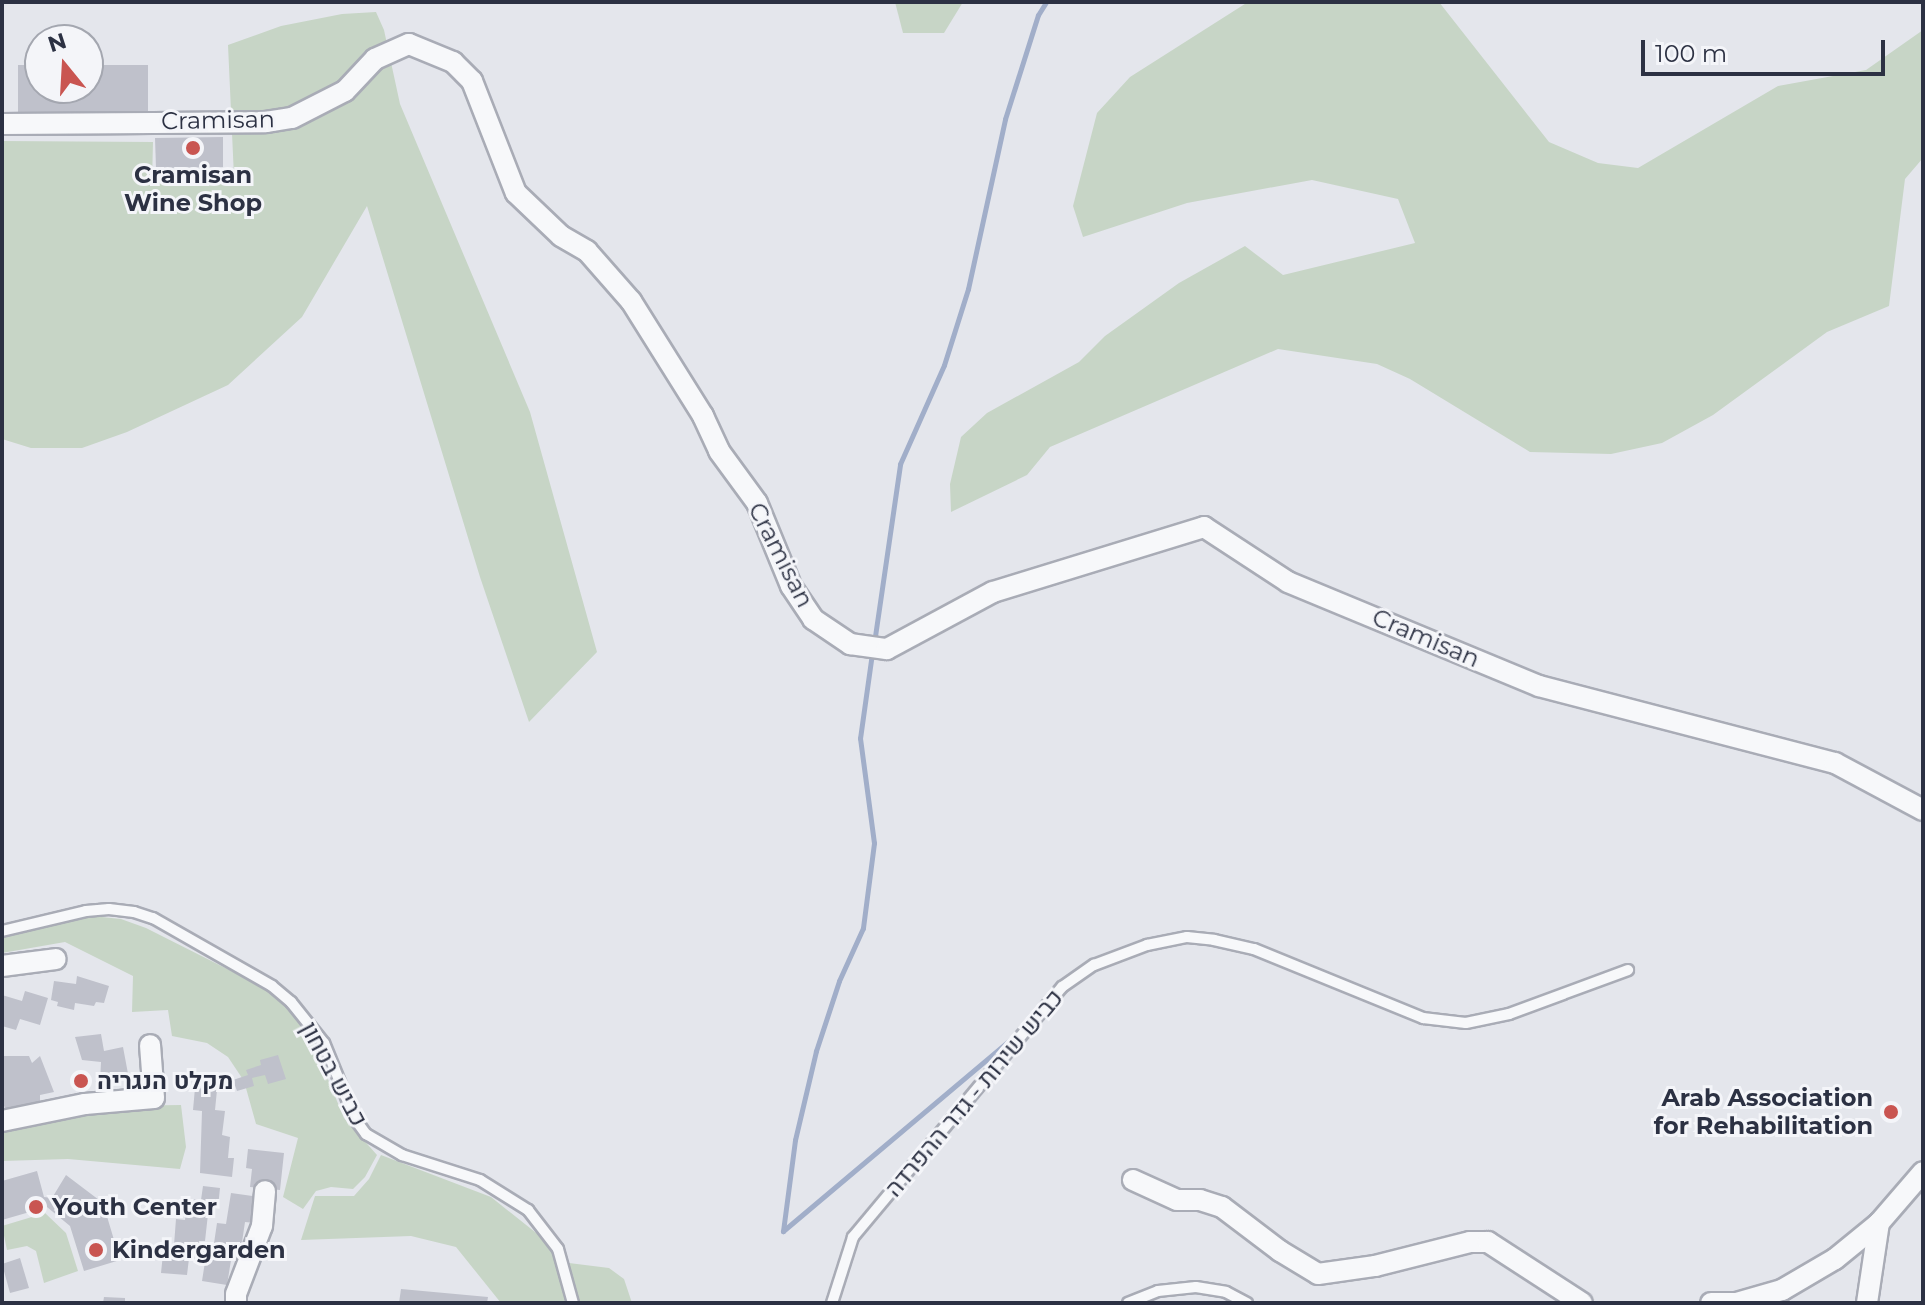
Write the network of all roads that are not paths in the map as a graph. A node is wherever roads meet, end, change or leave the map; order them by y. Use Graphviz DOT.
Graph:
graph roads {
  1 [pos="2,124"];
  2 [pos="1923,810"];
  3 [pos="2,931"];
  4 [pos="56,959"];
  5 [pos="2,966"];
  6 [pos="1628,970"];
  7 [pos="150,1045"];
  8 [pos="2,1121"];
  9 [pos="1923,1172"];
  10 [pos="1133,1180"];
  11 [pos="265,1191"];
  12 [pos="1879,1223"];
  13 [pos="236,1303"];
  14 [pos="573,1303"];
  15 [pos="832,1303"];
  16 [pos="1128,1303"];
  17 [pos="1247,1303"];
  18 [pos="1582,1303"];
  19 [pos="1711,1303"];
  20 [pos="1867,1303"];
  1 -- 2 [label="street, Cramisan"];
  3 -- 14 [label="lane, כביש בטחון"];
  4 -- 5 [label="street"];
  6 -- 15 [label="lane, כביש שירות - גדר ההפרדה"];
  7 -- 8 [label="street"];
  9 -- 12 [label="street"];
  10 -- 18 [label="street"];
  11 -- 13 [label="street"];
  12 -- 19 [label="street"];
  12 -- 20 [label="street"];
  16 -- 17 [label="lane"];
}
